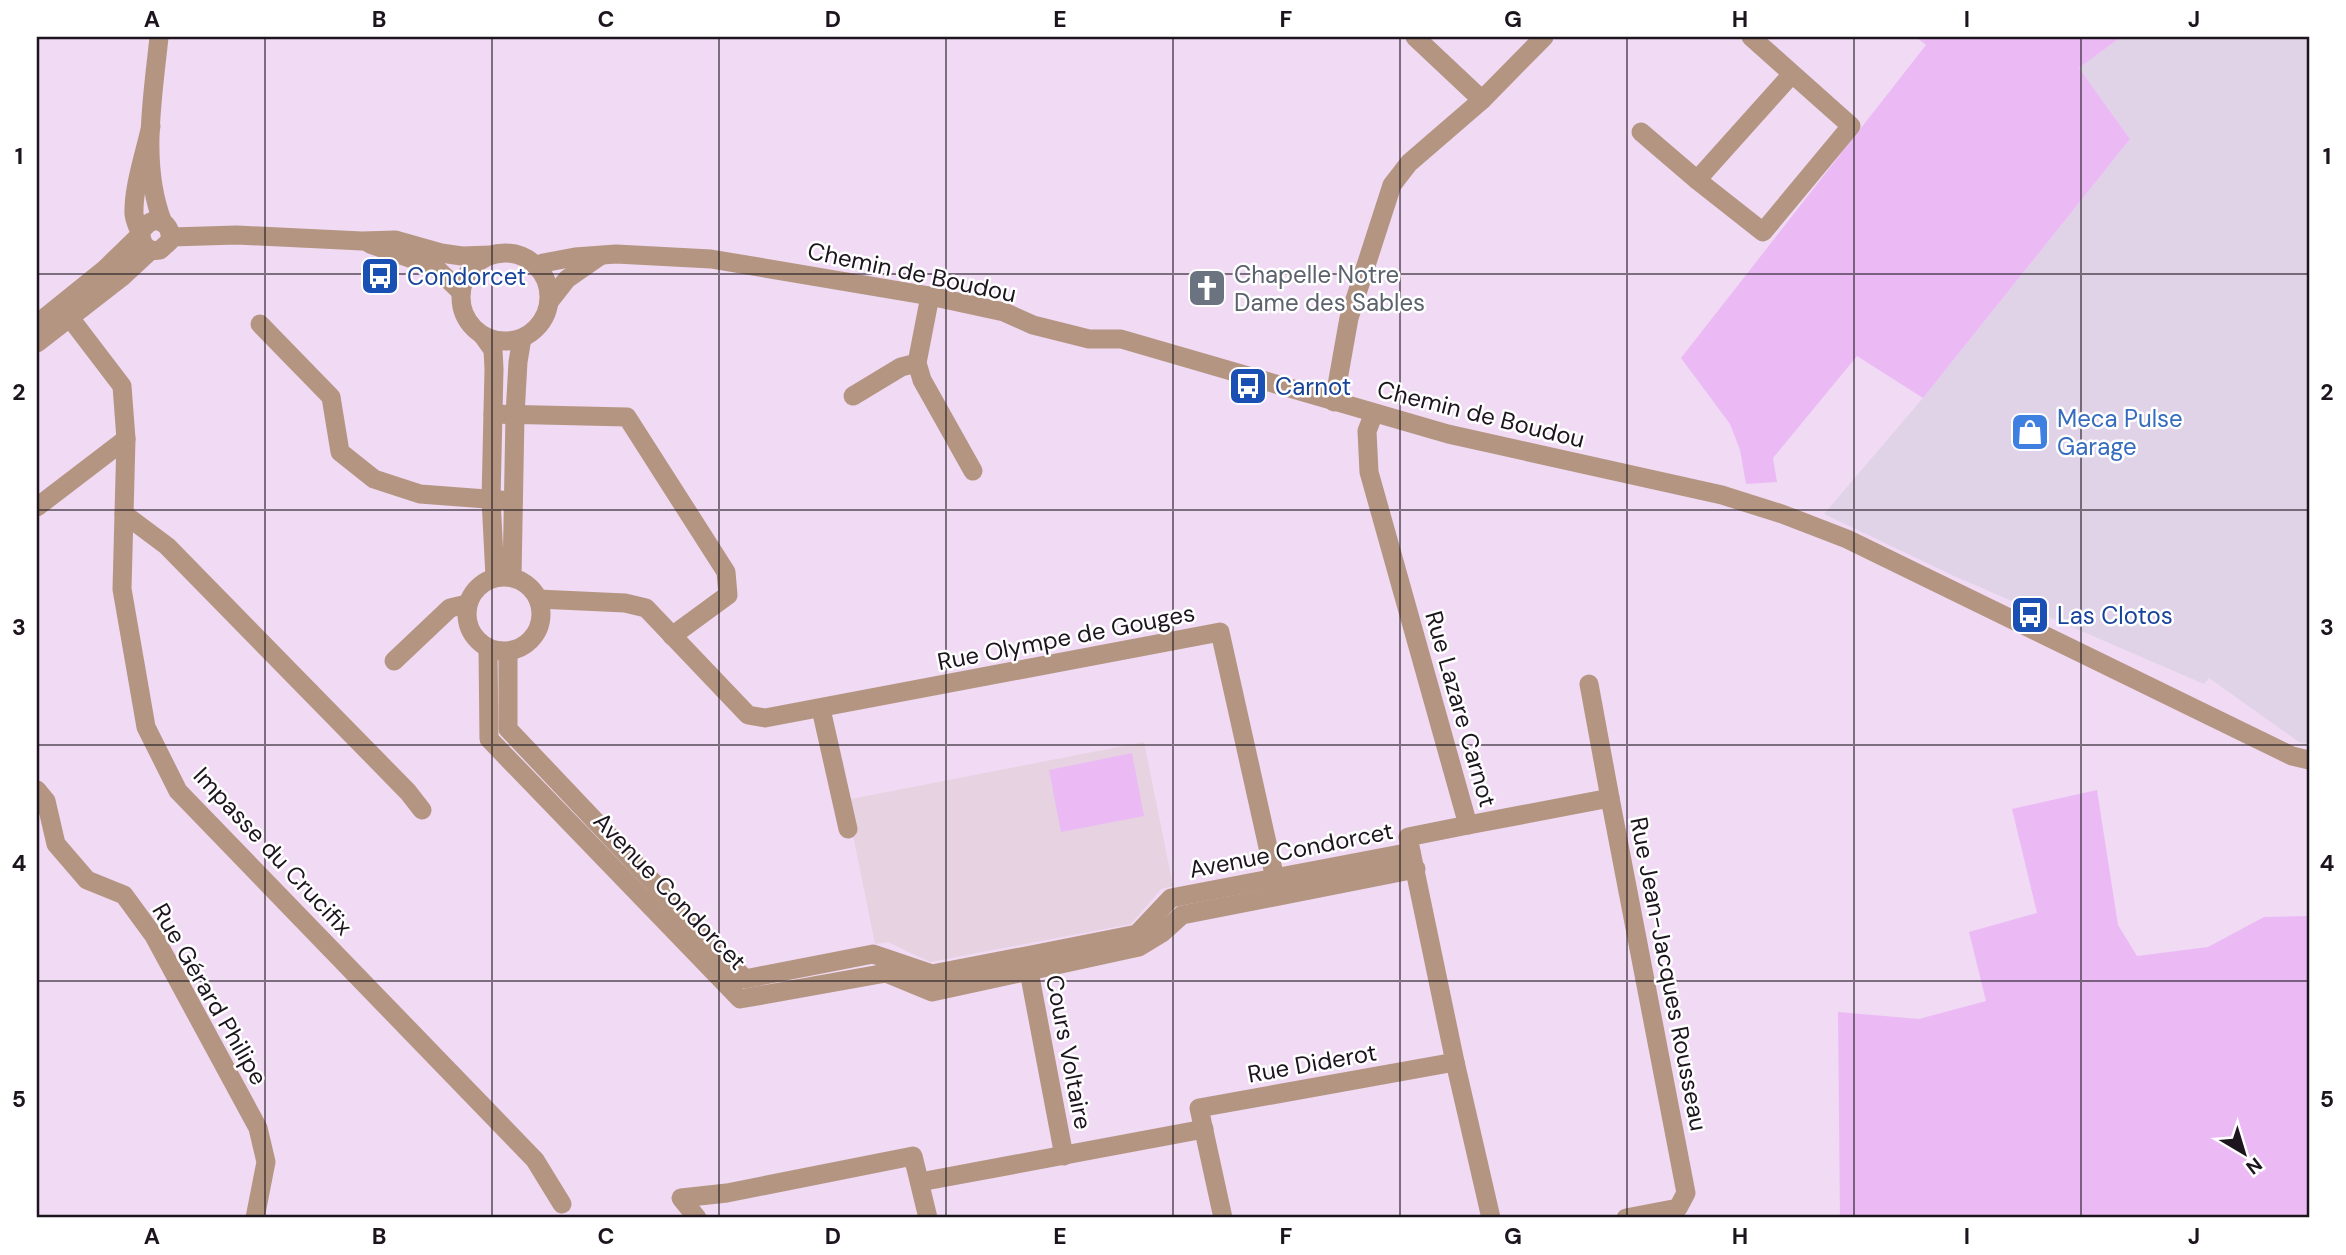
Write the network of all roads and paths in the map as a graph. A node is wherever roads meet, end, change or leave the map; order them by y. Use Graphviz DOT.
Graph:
graph roads {
  1 [pos="159,37"];
  2 [pos="1415,37"];
  3 [pos="1544,37"];
  4 [pos="1751,37"];
  5 [pos="1792,74"];
  6 [pos="1482,100"];
  7 [pos="151,126"];
  8 [pos="1641,132"];
  9 [pos="1698,180"];
  10 [pos="167,230"];
  11 [pos="362,241"];
  12 [pos="146,243"];
  13 [pos="491,255"];
  14 [pos="600,256"];
  15 [pos="537,267"];
  16 [pos="461,292"];
  17 [pos="930,296"];
  18 [pos="550,302"];
  19 [pos="66,312"];
  20 [pos="37,324"];
  21 [pos="260,324"];
  22 [pos="483,336"];
  23 [pos="522,338"];
  24 [pos="37,343"];
  25 [pos="917,363"];
  26 [pos="853,396"];
  27 [pos="1335,402"];
  28 [pos="1374,412"];
  29 [pos="493,414"];
  30 [pos="515,415"];
  31 [pos="126,439"];
  32 [pos="973,471"];
  33 [pos="491,499"];
  34 [pos="513,501"];
  35 [pos="37,507"];
  36 [pos="124,514"];
  37 [pos="503,577"];
  38 [pos="538,599"];
  39 [pos="467,604"];
  40 [pos="672,636"];
  41 [pos="498,650"];
  42 [pos="394,661"];
  43 [pos="1589,684"];
  44 [pos="821,709"];
  45 [pos="2309,760"];
  46 [pos="37,790"];
  47 [pos="1610,798"];
  48 [pos="422,810"];
  49 [pos="1468,825"];
  50 [pos="848,829"];
  51 [pos="1414,860"];
  52 [pos="1276,887"];
  53 [pos="1028,964"];
  54 [pos="1455,1062"];
  55 [pos="1204,1129"];
  56 [pos="1064,1156"];
  57 [pos="920,1182"];
  58 [pos="562,1204"];
  59 [pos="255,1218"];
  60 [pos="697,1218"];
  61 [pos="928,1218"];
  62 [pos="1223,1218"];
  63 [pos="1492,1218"];
  64 [pos="1626,1218"];
  1 -- 7 [label="street"];
  2 -- 6 [label="street"];
  3 -- 6 [label="street"];
  4 -- 5 [label="street"];
  5 -- 9 [label="street"];
  5 -- 9 [label="street"];
  6 -- 27 [label="street"];
  7 -- 10 [label="street"];
  7 -- 12 [label="street"];
  8 -- 9 [label="street"];
  10 -- 11 [label="street"];
  10 -- 12 [label="street"];
  10 -- 12 [label="street"];
  11 -- 13 [label="street"];
  11 -- 16 [label="street"];
  12 -- 19 [label="street"];
  13 -- 15 [label="street"];
  13 -- 16 [label="street"];
  14 -- 15 [label="street, Chemin de Boudou"];
  14 -- 17 [label="street, Chemin de Boudou"];
  14 -- 18 [label="street"];
  15 -- 18 [label="street"];
  16 -- 22 [label="street"];
  17 -- 25 [label="street"];
  17 -- 27 [label="street, Chemin de Boudou"];
  18 -- 23 [label="street"];
  19 -- 20 [label="street"];
  19 -- 24 [label="street"];
  19 -- 31 [label="street, Impasse du Crucifix"];
  21 -- 33 [label="street"];
  22 -- 23 [label="street"];
  22 -- 29 [label="street"];
  23 -- 30 [label="street"];
  25 -- 26 [label="street"];
  25 -- 32 [label="street"];
  27 -- 28 [label="street, Chemin de Boudou"];
  28 -- 45 [label="street, Chemin de Boudou"];
  28 -- 49 [label="street, Rue Lazare Carnot"];
  29 -- 30 [label="street"];
  29 -- 33 [label="street"];
  30 -- 34 [label="street"];
  30 -- 40 [label="street"];
  31 -- 35 [label="street"];
  31 -- 36 [label="street, Impasse du Crucifix"];
  33 -- 34 [label="street"];
  33 -- 37 [label="street"];
  34 -- 37 [label="street"];
  36 -- 48 [label="street"];
  36 -- 58 [label="street, Impasse du Crucifix"];
  37 -- 38 [label="street"];
  37 -- 39 [label="street"];
  38 -- 40 [label="street, Rue Olympe de Gouges"];
  38 -- 41 [label="street"];
  39 -- 41 [label="street"];
  39 -- 42 [label="street"];
  40 -- 44 [label="street, Rue Olympe de Gouges"];
  41 -- 53 [label="street, Avenue Condorcet"];
  43 -- 47 [label="street"];
  44 -- 50 [label="street"];
  44 -- 52 [label="street, Rue Olympe de Gouges"];
  46 -- 59 [label="street, Rue Gérard Philipe"];
  47 -- 49 [label="street, Rue Jean-Jacques Rousseau"];
  47 -- 64 [label="street, Rue Jean-Jacques Rousseau"];
  49 -- 51 [label="street, Rue Lazare Carnot"];
  51 -- 52 [label="street, Avenue Condorcet"];
  51 -- 54 [label="street"];
  52 -- 53 [label="street, Avenue Condorcet"];
  53 -- 56 [label="street, Cours Voltaire"];
  54 -- 55 [label="street, Rue Diderot"];
  54 -- 63 [label="street"];
  55 -- 56 [label="street, Cours Voltaire"];
  55 -- 62 [label="street"];
  56 -- 57 [label="street, Cours Voltaire"];
  57 -- 60 [label="street"];
  57 -- 61 [label="street"];
}
